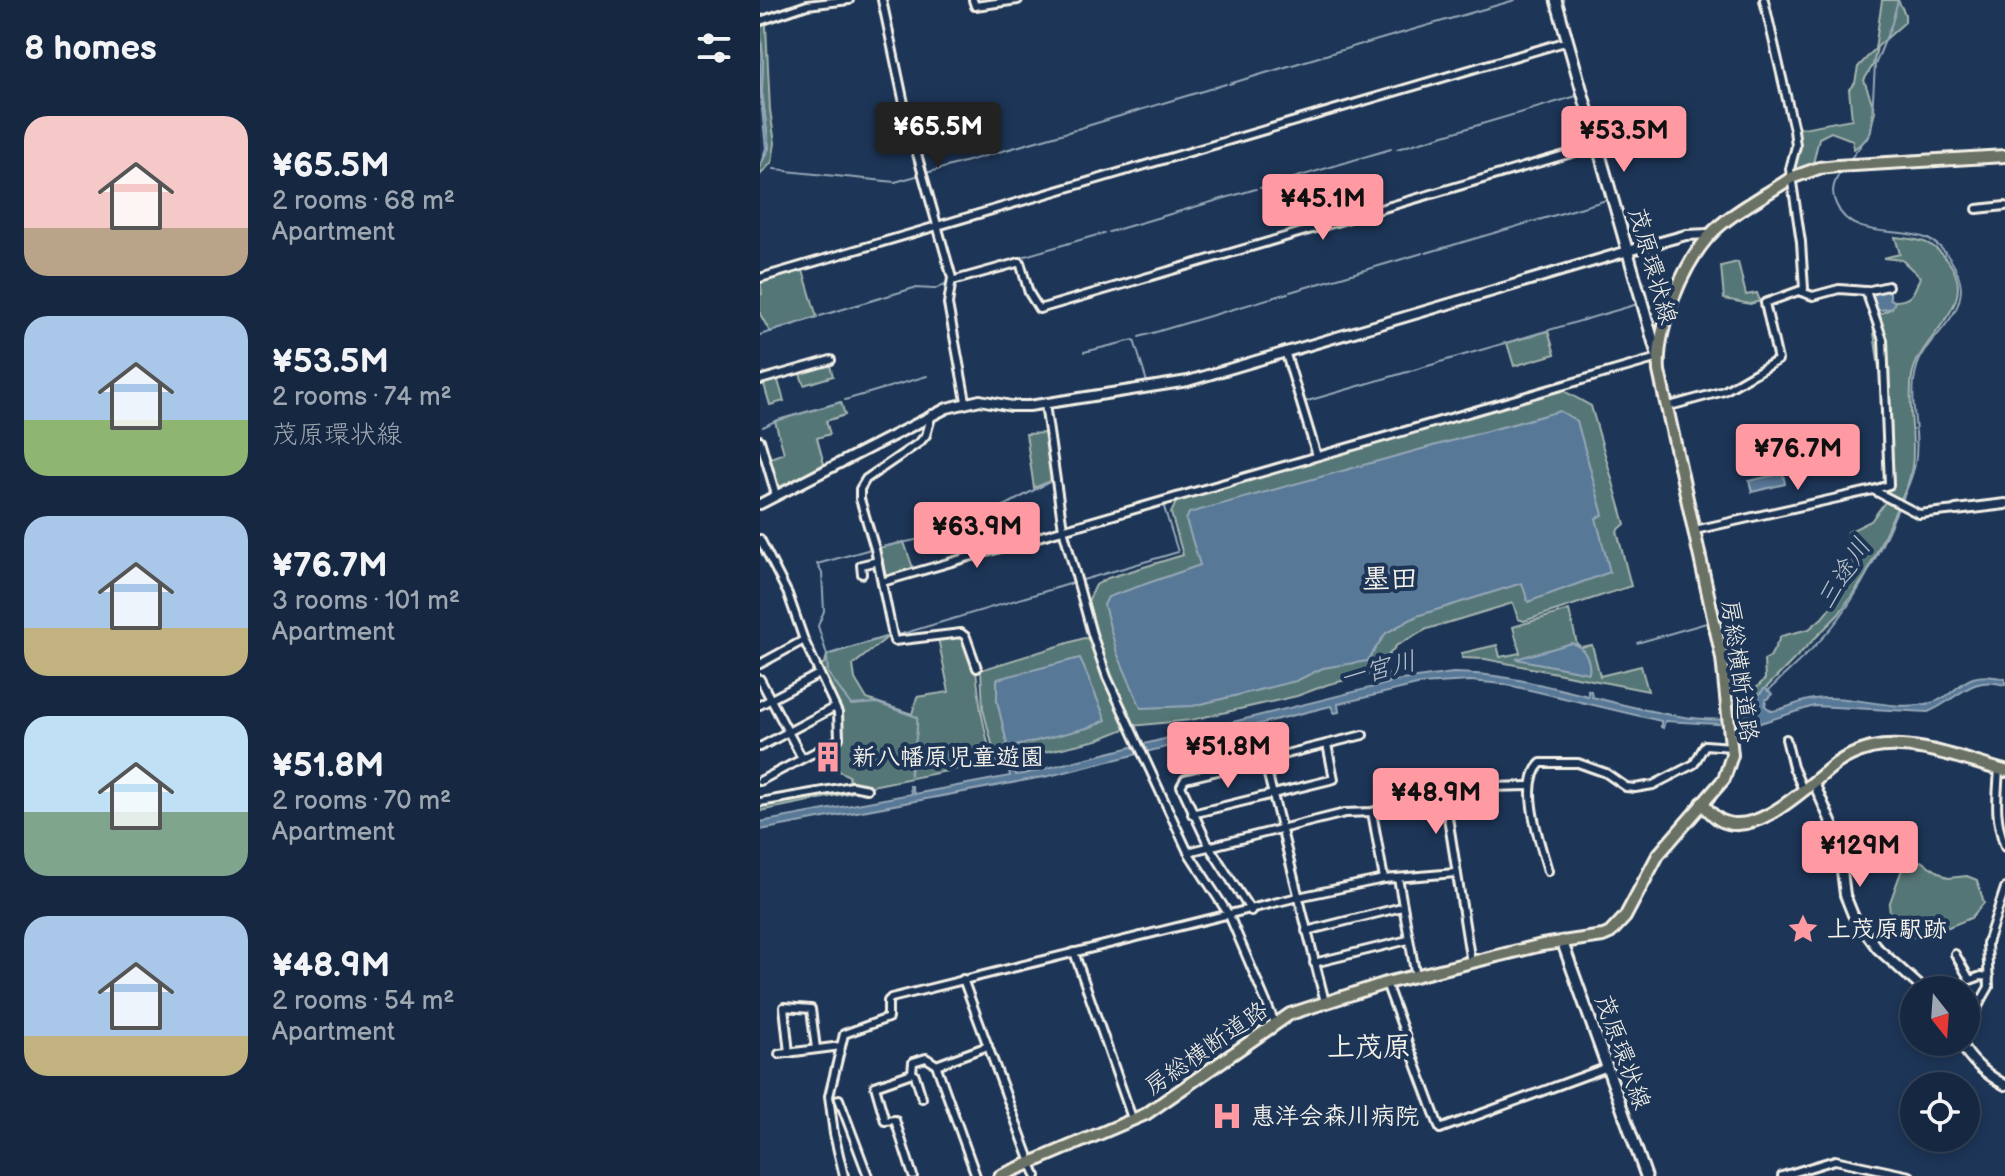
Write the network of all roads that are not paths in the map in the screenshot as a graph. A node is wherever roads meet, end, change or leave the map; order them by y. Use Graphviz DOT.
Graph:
graph roads {
  1 [pos="849,0"];
  2 [pos="882,0"];
  3 [pos="973,0"];
  4 [pos="1018,0"];
  5 [pos="1556,0"];
  6 [pos="1764,0"];
  7 [pos="762,21"];
  8 [pos="1568,41"];
  9 [pos="1599,145"];
  10 [pos="2005,156"];
  11 [pos="1791,178"];
  12 [pos="2005,206"];
  13 [pos="1977,209"];
  14 [pos="938,226"];
  15 [pos="1710,234"];
  16 [pos="1628,251"];
  17 [pos="760,278"];
  18 [pos="952,281"];
  19 [pos="1888,286"];
  20 [pos="1866,291"];
  21 [pos="1801,292"];
  22 [pos="1285,351"];
  23 [pos="1658,358"];
  24 [pos="831,360"];
  25 [pos="760,380"];
  26 [pos="966,401"];
  27 [pos="1045,404"];
  28 [pos="1666,407"];
  29 [pos="932,414"];
  30 [pos="760,440"];
  31 [pos="1317,456"];
  32 [pos="1873,490"];
  33 [pos="776,495"];
  34 [pos="760,504"];
  35 [pos="2005,504"];
  36 [pos="1956,510"];
  37 [pos="1063,529"];
  38 [pos="1695,530"];
  39 [pos="761,545"];
  40 [pos="878,561"];
  41 [pos="862,574"];
  42 [pos="882,582"];
  43 [pos="804,640"];
  44 [pos="760,664"];
  45 [pos="977,668"];
  46 [pos="819,674"];
  47 [pos="760,679"];
  48 [pos="771,700"];
  49 [pos="760,705"];
  50 [pos="835,707"];
  51 [pos="788,732"];
  52 [pos="1363,735"];
  53 [pos="1786,739"];
  54 [pos="1327,744"];
  55 [pos="760,747"];
  56 [pos="1732,747"];
  57 [pos="802,758"];
  58 [pos="1264,759"];
  59 [pos="2002,770"];
  60 [pos="760,781"];
  61 [pos="1814,783"];
  62 [pos="1530,786"];
  63 [pos="867,789"];
  64 [pos="1804,792"];
  65 [pos="1272,794"];
  66 [pos="1445,798"];
  67 [pos="760,802"];
  68 [pos="1702,803"];
  69 [pos="1372,812"];
  70 [pos="1192,814"];
  71 [pos="1281,829"];
  72 [pos="1209,846"];
  73 [pos="2005,847"];
  74 [pos="1188,852"];
  75 [pos="1548,871"];
  76 [pos="1455,873"];
  77 [pos="1398,878"];
  78 [pos="1384,879"];
  79 [pos="2005,888"];
  80 [pos="1298,897"];
  81 [pos="1402,907"];
  82 [pos="1251,911"];
  83 [pos="1229,915"];
  84 [pos="1306,931"];
  85 [pos="1408,940"];
  86 [pos="1562,941"];
  87 [pos="1074,952"];
  88 [pos="1955,954"];
  89 [pos="1314,963"];
  90 [pos="1471,963"];
  91 [pos="1908,976"];
  92 [pos="1416,977"];
  93 [pos="1989,977"];
  94 [pos="963,979"];
  95 [pos="1386,983"];
  96 [pos="1325,1002"];
  97 [pos="1980,1002"];
  98 [pos="1275,1023"];
  99 [pos="841,1046"];
  100 [pos="988,1046"];
  101 [pos="816,1049"];
  102 [pos="789,1053"];
  103 [pos="779,1054"];
  104 [pos="1969,1056"];
  105 [pos="937,1065"];
  106 [pos="1608,1067"];
  107 [pos="912,1073"];
  108 [pos="2005,1085"];
  109 [pos="922,1098"];
  110 [pos="839,1099"];
  111 [pos="1133,1121"];
  112 [pos="1031,1163"];
  113 [pos="844,1176"];
  114 [pos="868,1176"];
  115 [pos="913,1176"];
  116 [pos="976,1176"];
  117 [pos="1000,1176"];
  118 [pos="1036,1176"];
  119 [pos="1646,1176"];
  120 [pos="1782,1176"];
  121 [pos="1910,1176"];
  1 -- 7 [label="street"];
  2 -- 14 [label="street"];
  3 -- 4 [label="street"];
  5 -- 8 [label="main road, 茂原環状線"];
  6 -- 11 [label="street"];
  8 -- 9 [label="main road, 茂原環状線"];
  8 -- 14 [label="street"];
  9 -- 16 [label="main road, 茂原環状線"];
  9 -- 18 [label="street"];
  10 -- 11 [label="main road, 房総横断道路"];
  11 -- 15 [label="main road, 房総横断道路"];
  11 -- 21 [label="street"];
  12 -- 13 [label="street"];
  14 -- 17 [label="street"];
  14 -- 18 [label="street"];
  15 -- 16 [label="street"];
  15 -- 23 [label="main road, 房総横断道路"];
  16 -- 22 [label="street"];
  16 -- 23 [label="main road, 茂原環状線"];
  18 -- 26 [label="street"];
  19 -- 20 [label="street"];
  20 -- 21 [label="street"];
  20 -- 32 [label="street"];
  21 -- 28 [label="street"];
  22 -- 27 [label="street"];
  22 -- 31 [label="street"];
  23 -- 28 [label="main road, 房総横断道路"];
  23 -- 31 [label="street"];
  24 -- 25 [label="street"];
  26 -- 27 [label="street"];
  26 -- 29 [label="street"];
  27 -- 37 [label="street"];
  28 -- 38 [label="main road, 房総横断道路"];
  29 -- 33 [label="street"];
  29 -- 40 [label="street"];
  30 -- 33 [label="street"];
  31 -- 37 [label="street"];
  32 -- 36 [label="street"];
  32 -- 38 [label="street"];
  33 -- 34 [label="street"];
  35 -- 36 [label="street"];
  37 -- 42 [label="street"];
  37 -- 74 [label="street"];
  38 -- 56 [label="main road, 房総横断道路"];
  39 -- 43 [label="street"];
  40 -- 41 [label="street"];
  40 -- 42 [label="street"];
  42 -- 45 [label="street"];
  43 -- 44 [label="street"];
  43 -- 46 [label="street"];
  46 -- 48 [label="street"];
  46 -- 50 [label="street"];
  47 -- 48 [label="street"];
  48 -- 49 [label="street"];
  48 -- 51 [label="street"];
  50 -- 51 [label="street"];
  50 -- 57 [label="street"];
  51 -- 55 [label="street"];
  51 -- 57 [label="street"];
  52 -- 54 [label="street"];
  53 -- 64 [label="street"];
  54 -- 58 [label="street"];
  54 -- 65 [label="street"];
  56 -- 62 [label="street"];
  56 -- 68 [label="main road, 房総横断道路"];
  57 -- 60 [label="street"];
  58 -- 65 [label="street"];
  58 -- 70 [label="street"];
  59 -- 61 [label="main road"];
  59 -- 73 [label="street"];
  61 -- 64 [label="main road"];
  61 -- 91 [label="street"];
  62 -- 66 [label="street"];
  62 -- 75 [label="street"];
  63 -- 67 [label="street"];
  64 -- 68 [label="main road"];
  65 -- 70 [label="street"];
  65 -- 71 [label="street"];
  66 -- 69 [label="street"];
  66 -- 76 [label="street"];
  68 -- 86 [label="main road, 房総横断道路"];
  69 -- 71 [label="street"];
  69 -- 78 [label="street"];
  70 -- 72 [label="street"];
  71 -- 72 [label="street"];
  71 -- 80 [label="street"];
  72 -- 74 [label="street"];
  72 -- 82 [label="street"];
  74 -- 83 [label="street"];
  76 -- 77 [label="street"];
  76 -- 90 [label="street"];
  77 -- 78 [label="street"];
  77 -- 81 [label="street"];
  78 -- 80 [label="street"];
  79 -- 93 [label="street"];
  80 -- 82 [label="street"];
  80 -- 84 [label="street"];
  81 -- 84 [label="street"];
  81 -- 85 [label="street"];
  82 -- 83 [label="street"];
  83 -- 87 [label="street"];
  83 -- 98 [label="street"];
  84 -- 89 [label="street"];
  85 -- 89 [label="street"];
  85 -- 92 [label="street"];
  86 -- 90 [label="main road, 房総横断道路"];
  86 -- 106 [label="main road, 茂原環状線"];
  87 -- 94 [label="street"];
  87 -- 111 [label="street"];
  88 -- 93 [label="street"];
  89 -- 96 [label="street"];
  90 -- 92 [label="main road, 房総横断道路"];
  92 -- 95 [label="main road, 房総横断道路"];
  93 -- 97 [label="street"];
  94 -- 99 [label="street"];
  94 -- 100 [label="street"];
  95 -- 96 [label="main road, 房総横断道路"];
  95 -- 106 [label="street"];
  96 -- 98 [label="main road, 房総横断道路"];
  98 -- 111 [label="main road, 房総横断道路"];
  99 -- 101 [label="street"];
  99 -- 113 [label="street"];
  100 -- 105 [label="street"];
  100 -- 112 [label="street"];
  101 -- 102 [label="street"];
  101 -- 102 [label="street"];
  102 -- 103 [label="street"];
  104 -- 108 [label="street"];
  105 -- 107 [label="street"];
  105 -- 116 [label="street"];
  106 -- 119 [label="main road, 茂原環状線"];
  107 -- 109 [label="street"];
  107 -- 115 [label="street"];
  110 -- 114 [label="street"];
  111 -- 112 [label="main road, 房総横断道路"];
  112 -- 117 [label="main road, 房総横断道路"];
  112 -- 118 [label="street"];
  120 -- 121 [label="street"];
}
